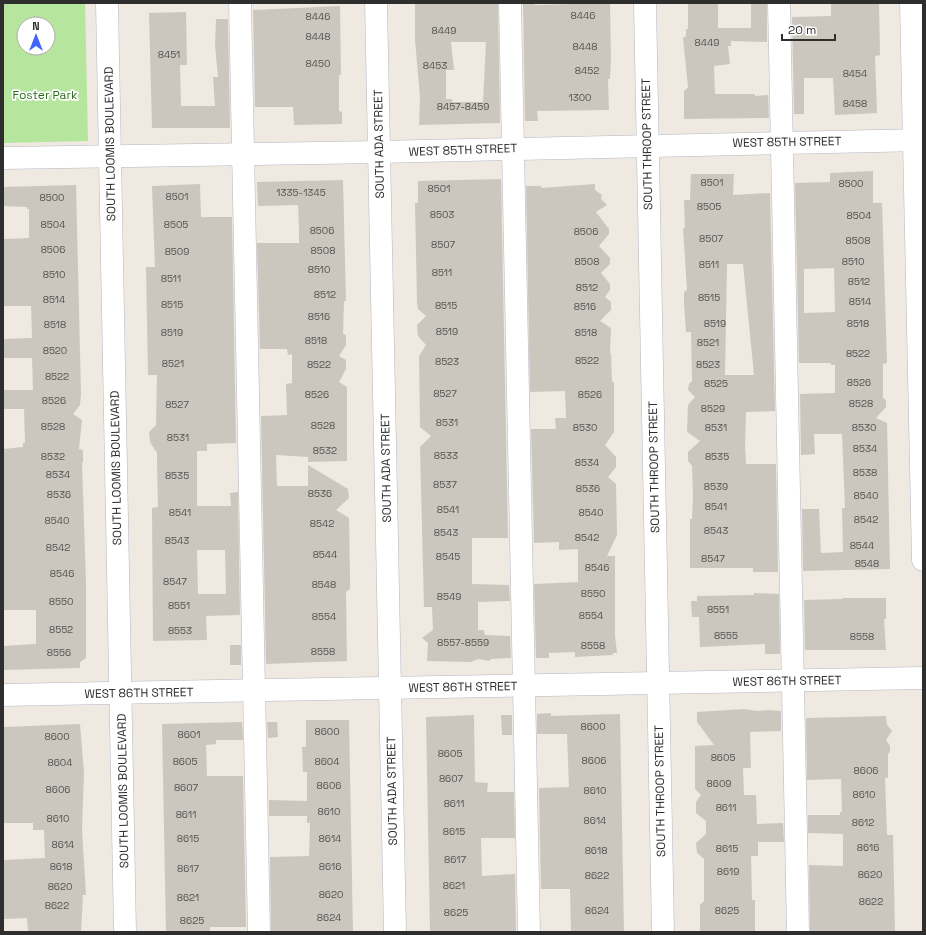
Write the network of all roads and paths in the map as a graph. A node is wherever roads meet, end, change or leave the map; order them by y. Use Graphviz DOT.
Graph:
graph roads {
  1 [pos="107,3"];
  2 [pos="240,3"];
  3 [pos="376,3"];
  4 [pos="510,3"];
  5 [pos="645,3"];
  6 [pos="779,3"];
  7 [pos="912,3"];
  8 [pos="919,140"];
  9 [pos="782,142"];
  10 [pos="648,145"];
  11 [pos="512,148"];
  12 [pos="379,152"];
  13 [pos="243,154"];
  14 [pos="110,156"];
  15 [pos="3,158"];
  16 [pos="923,560"];
  17 [pos="923,678"];
  18 [pos="792,680"];
  19 [pos="658,683"];
  20 [pos="523,685"];
  21 [pos="390,688"];
  22 [pos="253,690"];
  23 [pos="121,693"];
  24 [pos="3,695"];
  25 [pos="126,932"];
  26 [pos="259,932"];
  27 [pos="395,932"];
  28 [pos="529,932"];
  29 [pos="663,932"];
  30 [pos="798,932"];
  1 -- 14 [label="street, SOUTH LOOMIS BOULEVARD"];
  2 -- 13 [label="street"];
  3 -- 12 [label="street, SOUTH ADA STREET"];
  4 -- 11 [label="street"];
  5 -- 10 [label="street, SOUTH THROOP STREET"];
  6 -- 9 [label="street"];
  7 -- 8 [label="street"];
  8 -- 9 [label="street, WEST 85TH STREET"];
  8 -- 16 [label="street"];
  9 -- 10 [label="street, WEST 85TH STREET"];
  9 -- 18 [label="street"];
  10 -- 11 [label="street, WEST 85TH STREET"];
  10 -- 19 [label="street, SOUTH THROOP STREET"];
  11 -- 12 [label="street, WEST 85TH STREET"];
  11 -- 20 [label="street"];
  12 -- 13 [label="street, WEST 85TH STREET"];
  12 -- 21 [label="street, SOUTH ADA STREET"];
  13 -- 14 [label="street, WEST 85TH STREET"];
  13 -- 22 [label="street"];
  14 -- 15 [label="street, WEST 85TH STREET"];
  14 -- 23 [label="street, SOUTH LOOMIS BOULEVARD"];
  17 -- 18 [label="street, WEST 86TH STREET"];
  18 -- 19 [label="street, WEST 86TH STREET"];
  18 -- 30 [label="street"];
  19 -- 20 [label="street, WEST 86TH STREET"];
  19 -- 29 [label="street, SOUTH THROOP STREET"];
  20 -- 21 [label="street, WEST 86TH STREET"];
  20 -- 28 [label="street"];
  21 -- 22 [label="street, WEST 86TH STREET"];
  21 -- 27 [label="street, SOUTH ADA STREET"];
  22 -- 23 [label="street, WEST 86TH STREET"];
  22 -- 26 [label="street"];
  23 -- 24 [label="street, WEST 86TH STREET"];
  23 -- 25 [label="street, SOUTH LOOMIS BOULEVARD"];
}
